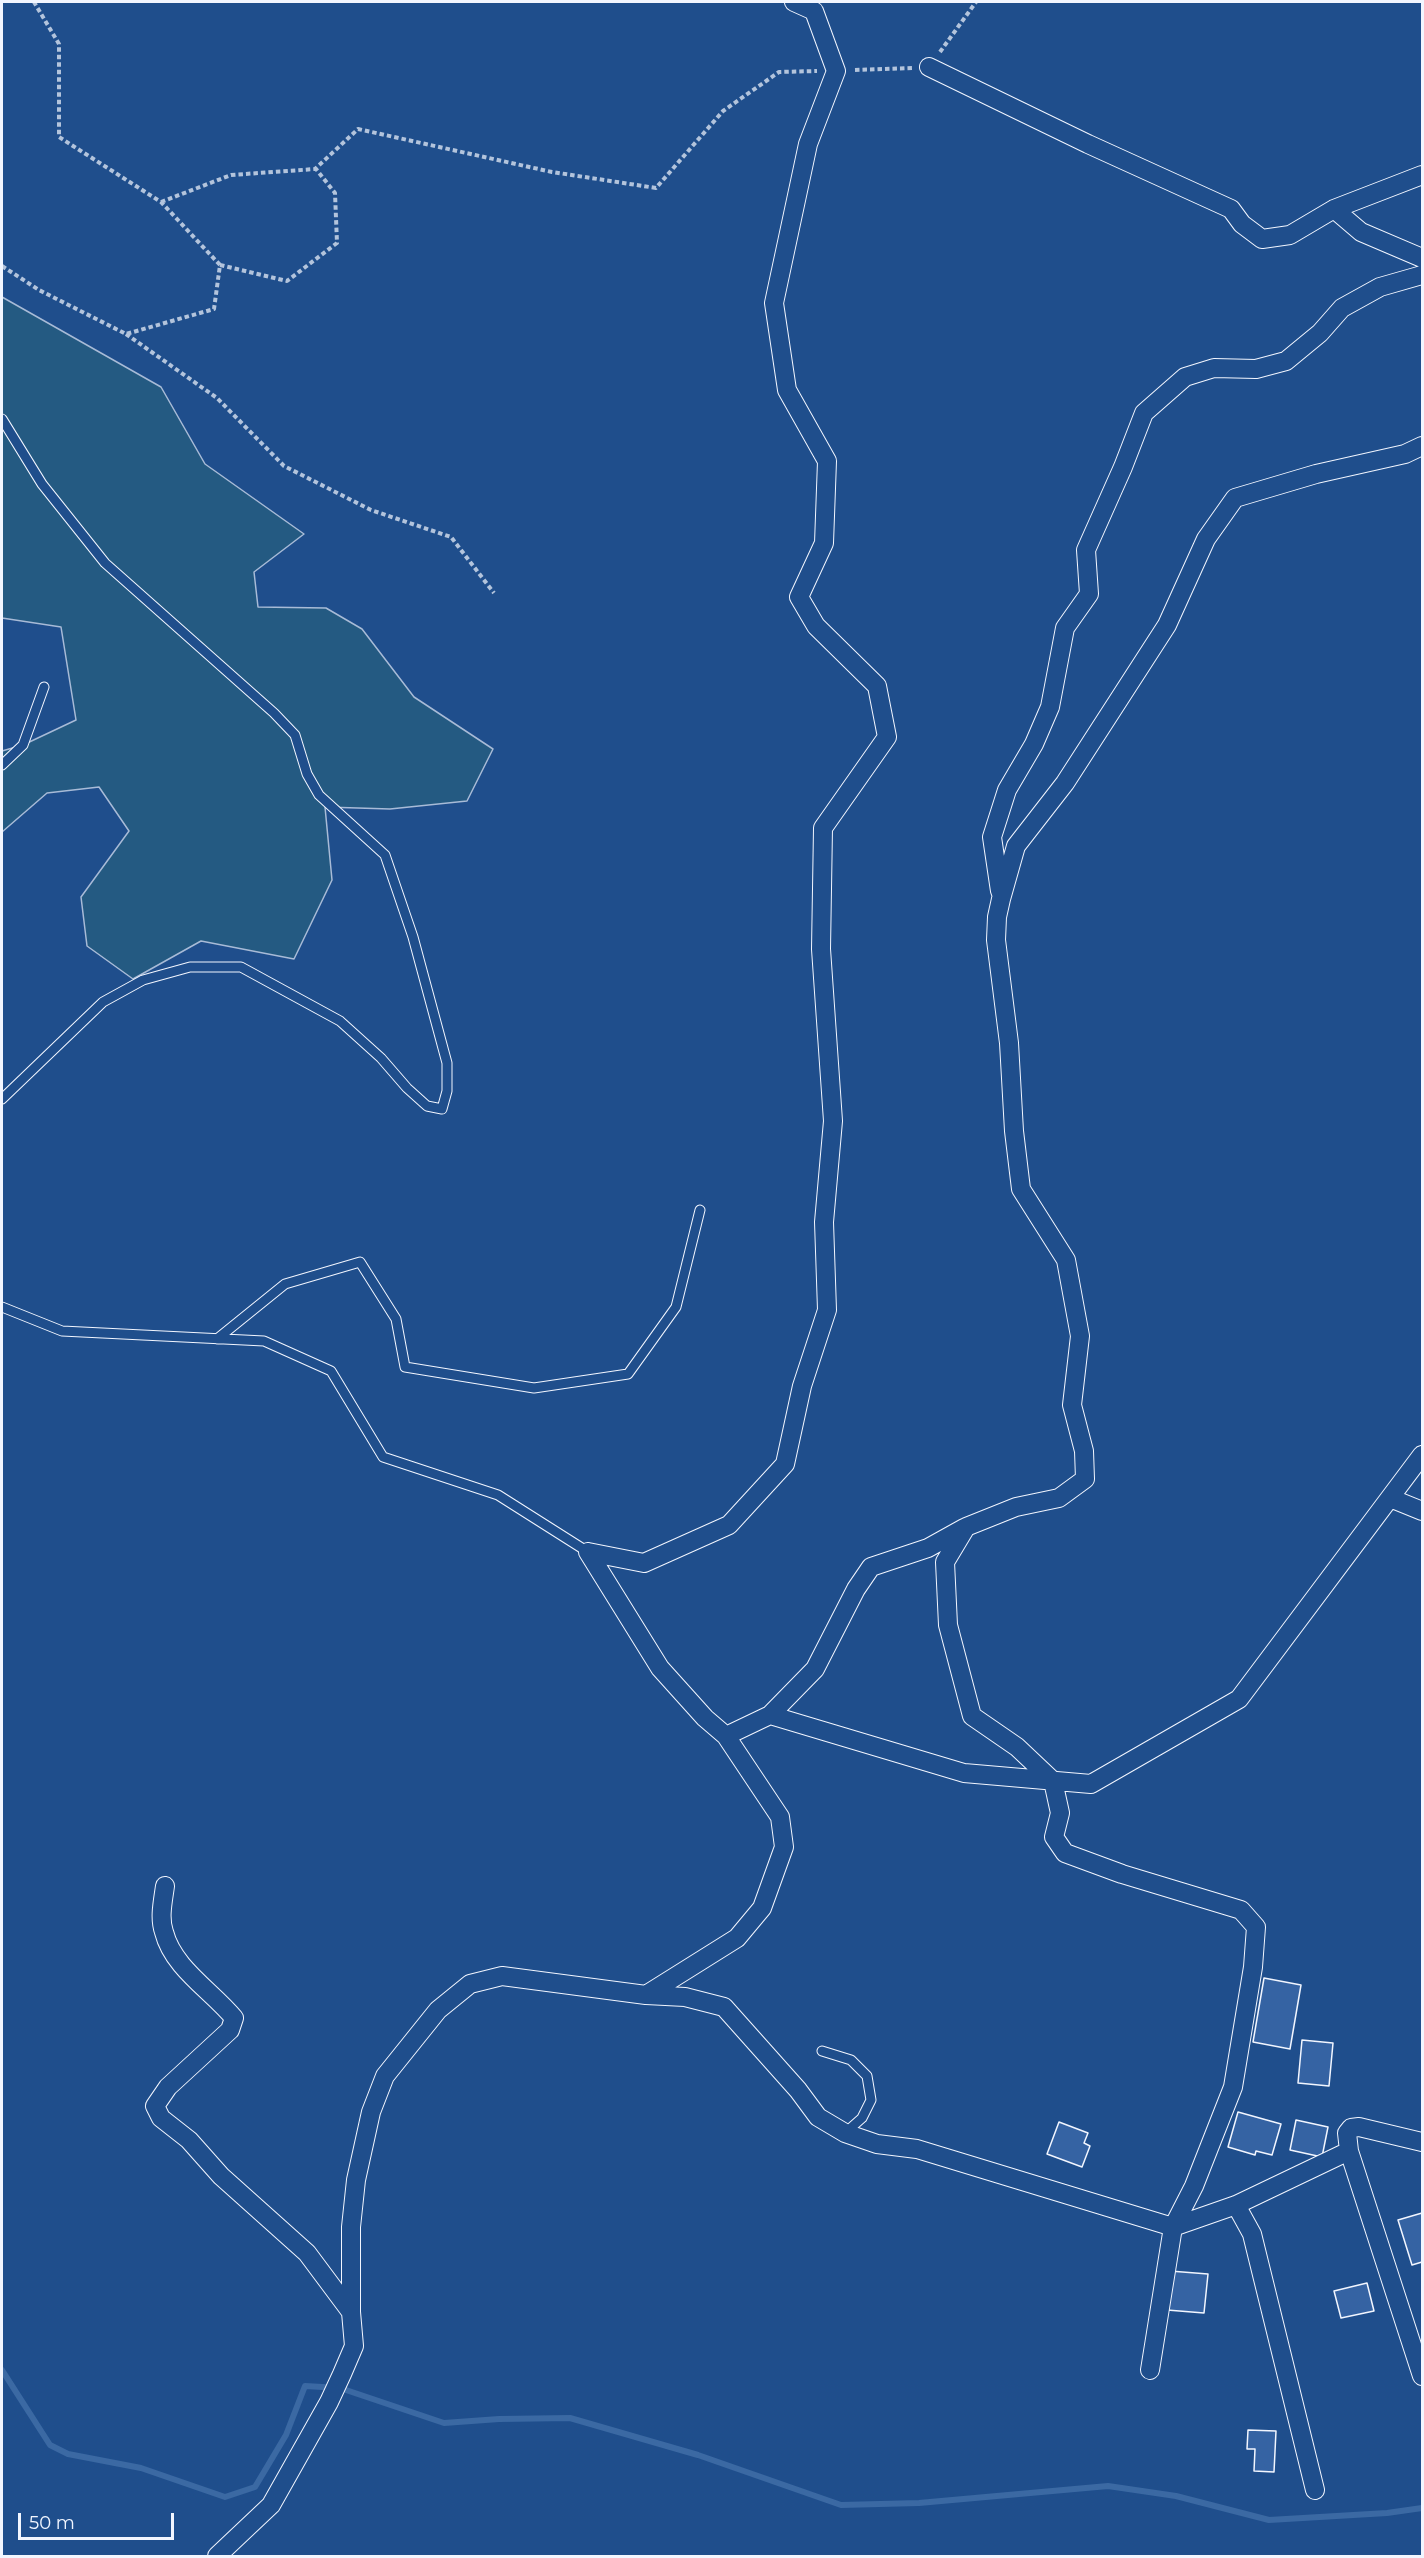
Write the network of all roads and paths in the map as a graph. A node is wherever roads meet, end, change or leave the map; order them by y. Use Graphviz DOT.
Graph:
graph roads {
  1 [pos="34,2"];
  2 [pos="794,2"];
  3 [pos="976,2"];
  4 [pos="929,67"];
  5 [pos="836,71"];
  6 [pos="315,169"];
  7 [pos="1422,175"];
  8 [pos="161,202"];
  9 [pos="1334,209"];
  10 [pos="1422,258"];
  11 [pos="2,266"];
  12 [pos="220,266"];
  13 [pos="1422,275"];
  14 [pos="126,334"];
  15 [pos="2,419"];
  16 [pos="1422,446"];
  17 [pos="495,593"];
  18 [pos="44,687"];
  19 [pos="2,765"];
  20 [pos="1001,899"];
  21 [pos="2,1099"];
  22 [pos="700,1210"];
  23 [pos="2,1307"];
  24 [pos="217,1339"];
  25 [pos="1422,1455"];
  26 [pos="1390,1498"];
  27 [pos="1422,1511"];
  28 [pos="966,1527"];
  29 [pos="588,1552"];
  30 [pos="770,1715"];
  31 [pos="726,1736"];
  32 [pos="1053,1781"];
  33 [pos="165,1886"];
  34 [pos="646,1995"];
  35 [pos="822,2051"];
  36 [pos="845,2133"];
  37 [pos="1422,2142"];
  38 [pos="1348,2151"];
  39 [pos="1236,2205"];
  40 [pos="1173,2227"];
  41 [pos="351,2312"];
  42 [pos="1150,2370"];
  43 [pos="1422,2376"];
  44 [pos="1315,2490"];
  45 [pos="218,2556"];
  1 -- 8 [label="path"];
  2 -- 5 [label="street"];
  3 -- 4 [label="path"];
  4 -- 5 [label="path"];
  4 -- 9 [label="street"];
  5 -- 6 [label="path"];
  5 -- 29 [label="street"];
  6 -- 8 [label="path"];
  6 -- 12 [label="path"];
  7 -- 9 [label="street"];
  8 -- 12 [label="path"];
  9 -- 10 [label="street"];
  11 -- 14 [label="path"];
  12 -- 14 [label="path"];
  13 -- 20 [label="street"];
  14 -- 17 [label="path"];
  15 -- 21 [label="lane"];
  16 -- 20 [label="street"];
  18 -- 19 [label="lane"];
  20 -- 28 [label="street"];
  22 -- 24 [label="lane"];
  23 -- 24 [label="lane"];
  24 -- 29 [label="lane"];
  25 -- 26 [label="street"];
  26 -- 27 [label="street"];
  26 -- 32 [label="street"];
  28 -- 30 [label="street"];
  28 -- 32 [label="street"];
  29 -- 31 [label="street"];
  30 -- 31 [label="street"];
  30 -- 32 [label="street"];
  31 -- 34 [label="street"];
  32 -- 40 [label="street"];
  33 -- 41 [label="street"];
  34 -- 36 [label="street"];
  34 -- 41 [label="street"];
  35 -- 36 [label="lane"];
  36 -- 40 [label="street"];
  37 -- 38 [label="street"];
  38 -- 39 [label="street"];
  38 -- 43 [label="street"];
  39 -- 40 [label="street"];
  39 -- 44 [label="street"];
  40 -- 42 [label="street"];
  41 -- 45 [label="street"];
}
